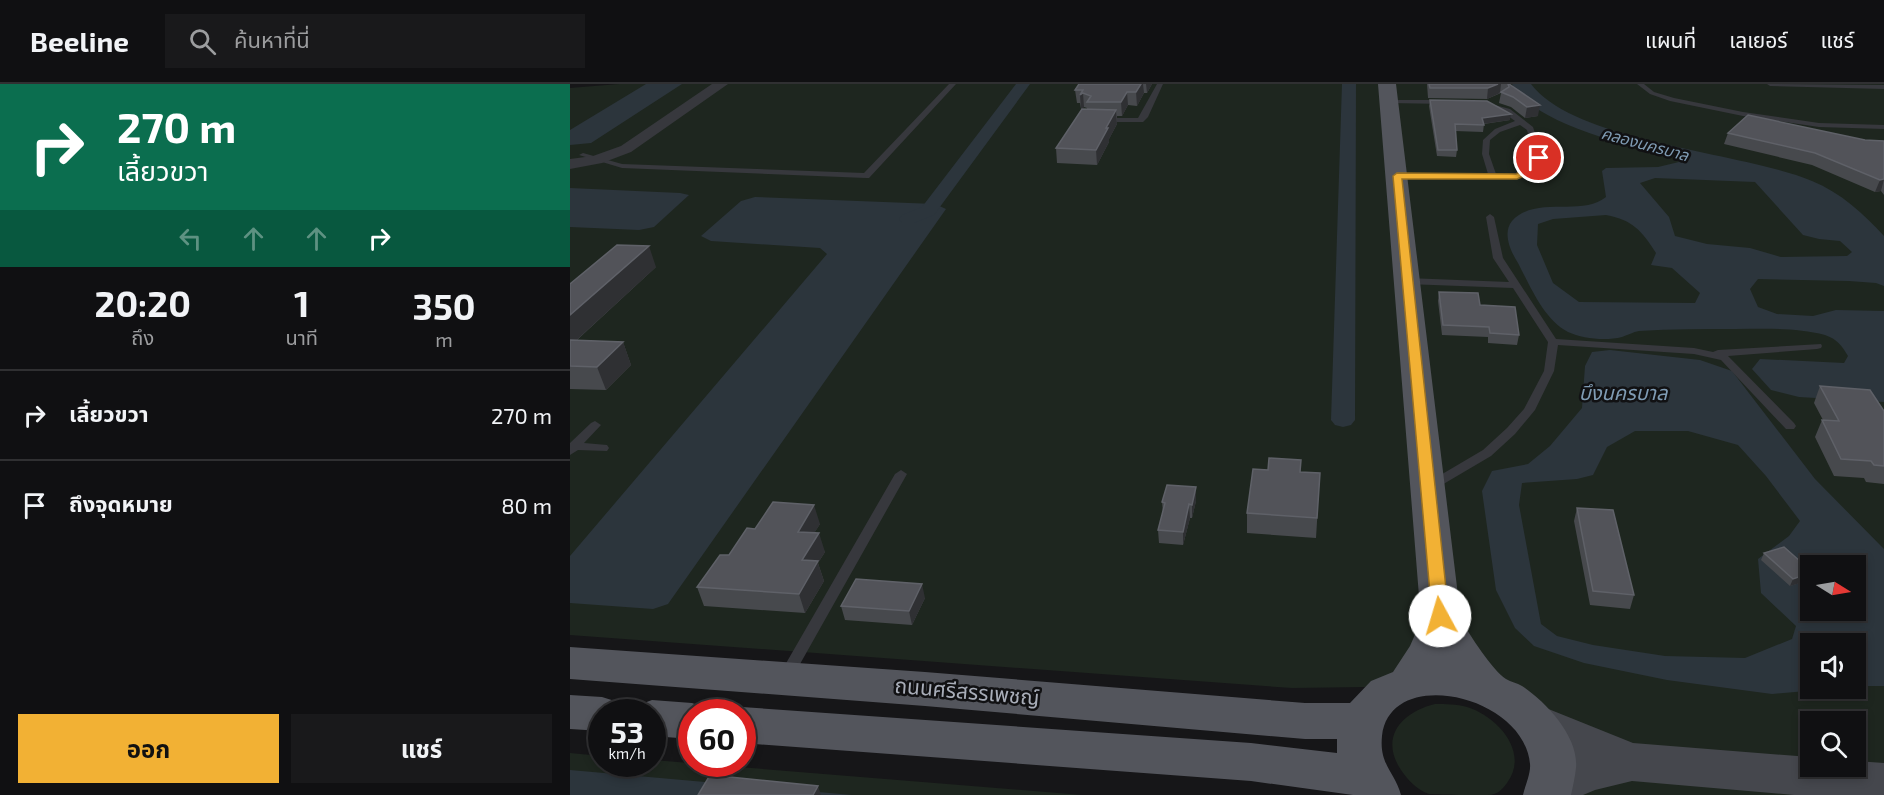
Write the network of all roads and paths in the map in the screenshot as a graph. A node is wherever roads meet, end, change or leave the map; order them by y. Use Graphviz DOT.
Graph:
graph roads {
  1 [pos="702,84"];
  2 [pos="721,84"];
  3 [pos="953,84"];
  4 [pos="1160,84"];
  5 [pos="1640,84"];
  6 [pos="1770,84"];
  7 [pos="1884,86"];
  8 [pos="1388,92"];
  9 [pos="1457,103"];
  10 [pos="1478,103"];
  11 [pos="1097,120"];
  12 [pos="1520,122"];
  13 [pos="1884,127"];
  14 [pos="583,157"];
  15 [pos="570,164"];
  16 [pos="1397,176"];
  17 [pos="1493,178"];
  18 [pos="1490,217"];
  19 [pos="1407,281"];
  20 [pos="1514,285"];
  21 [pos="1553,342"];
  22 [pos="1817,346"];
  23 [pos="1714,354"];
  24 [pos="595,425"];
  25 [pos="1790,426"];
  26 [pos="603,448"];
  27 [pos="572,449"];
  28 [pos="901,474"];
  29 [pos="1427,488"];
  30 [pos="1441,621"];
  31 [pos="570,663"];
  32 [pos="785,678"];
  33 [pos="1409,682"];
  34 [pos="852,683"];
  35 [pos="1487,687"];
  36 [pos="982,694"];
  37 [pos="570,712"];
  38 [pos="588,713"];
  39 [pos="1364,718"];
  40 [pos="1536,722"];
  41 [pos="756,726"];
  42 [pos="828,731"];
  43 [pos="964,741"];
  44 [pos="1632,762"];
  45 [pos="1884,783"];
  46 [pos="1373,787"];
  47 [pos="1548,791"];
  1 -- 14 [label="street"];
  2 -- 14 [label="street"];
  3 -- 14 [label="lane"];
  4 -- 11 [label="lane"];
  5 -- 13 [label="lane"];
  6 -- 7 [label="lane"];
  8 -- 9 [label="lane"];
  8 -- 16 [label="main road"];
  10 -- 12 [label="lane"];
  12 -- 17 [label="lane"];
  12 -- 17 [label="lane"];
  14 -- 15 [label="street"];
  16 -- 17 [label="lane"];
  16 -- 19 [label="main road"];
  18 -- 20 [label="lane"];
  19 -- 20 [label="lane"];
  19 -- 29 [label="main road"];
  20 -- 21 [label="lane"];
  21 -- 23 [label="lane"];
  21 -- 29 [label="lane"];
  22 -- 23 [label="lane"];
  23 -- 25 [label="lane"];
  24 -- 27 [label="lane"];
  26 -- 27 [label="lane"];
  28 -- 32 [label="lane"];
  29 -- 30 [label="main road"];
  30 -- 33 [label="main road"];
  30 -- 35 [label="main road"];
  31 -- 32 [label="main road, ถนนศรีสรรเพชญ์"];
  32 -- 34 [label="main road, ถนนศรีสรรเพชญ์"];
  33 -- 35 [label="main road"];
  33 -- 39 [label="main road"];
  34 -- 36 [label="main road, ถนนศรีสรรเพชญ์"];
  34 -- 42 [label="main road"];
  35 -- 40 [label="main road"];
  36 -- 39 [label="main road, ถนนศรีสรรเพชญ์"];
  36 -- 43 [label="main road"];
  37 -- 38 [label="main road"];
  39 -- 46 [label="main road"];
  40 -- 44 [label="street"];
  40 -- 47 [label="main road"];
  41 -- 42 [label="main road"];
  42 -- 43 [label="main road"];
  43 -- 46 [label="main road"];
  44 -- 45 [label="street"];
  44 -- 47 [label="street"];
}
